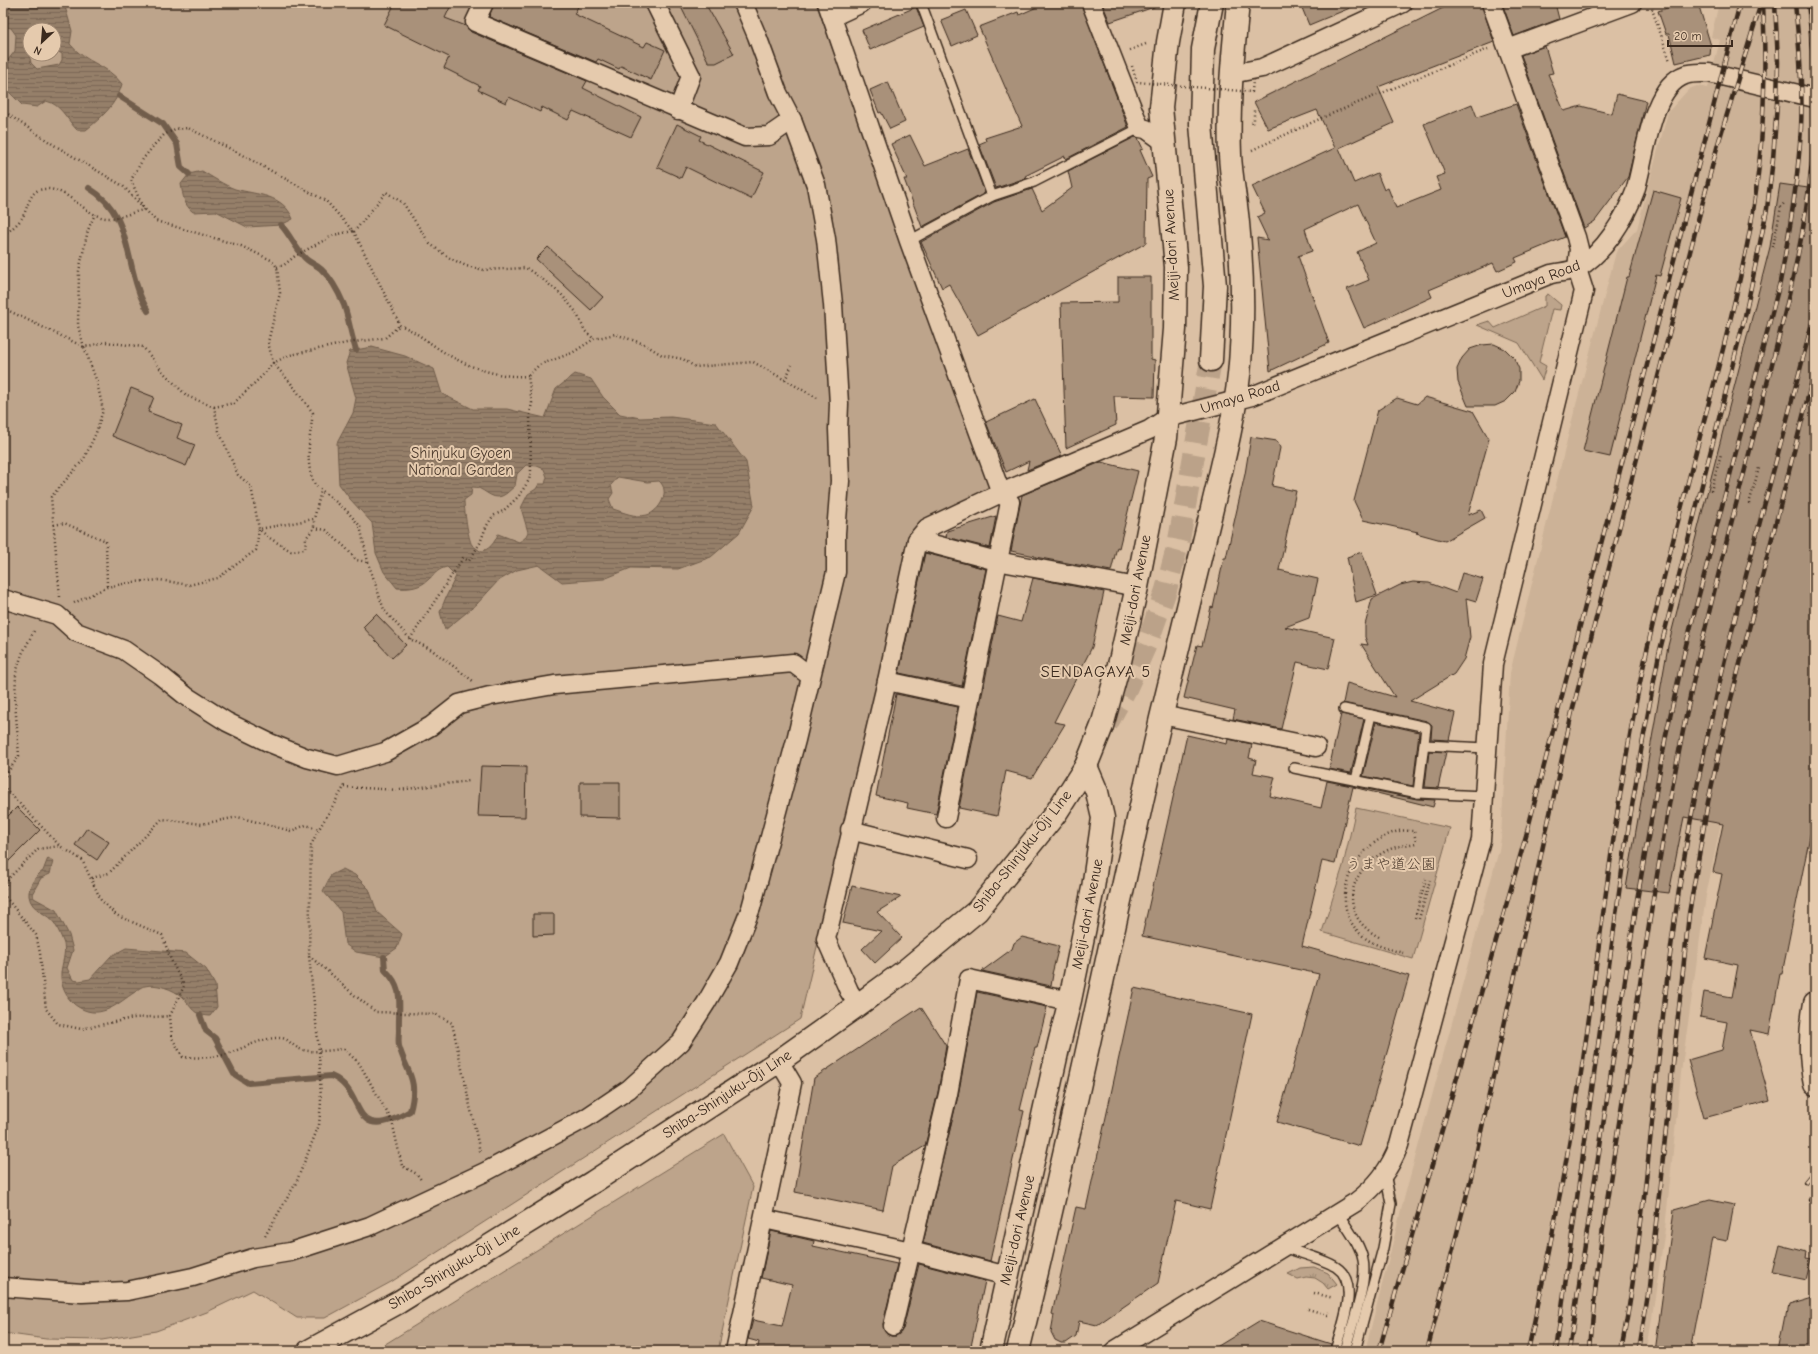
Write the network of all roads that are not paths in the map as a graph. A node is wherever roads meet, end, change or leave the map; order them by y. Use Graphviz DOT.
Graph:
graph roads {
  1 [pos="484,3"];
  2 [pos="655,3"];
  3 [pos="743,3"];
  4 [pos="862,3"];
  5 [pos="921,3"];
  6 [pos="1091,3"];
  7 [pos="1175,3"];
  8 [pos="1212,3"];
  9 [pos="1238,3"];
  10 [pos="1403,3"];
  11 [pos="1491,3"];
  12 [pos="1632,3"];
  13 [pos="1607,7"];
  14 [pos="830,10"];
  15 [pos="1506,45"];
  16 [pos="1231,74"];
  17 [pos="1815,98"];
  18 [pos="678,110"];
  19 [pos="792,120"];
  20 [pos="1140,128"];
  21 [pos="1164,142"];
  22 [pos="992,196"];
  23 [pos="909,241"];
  24 [pos="1577,269"];
  25 [pos="1211,360"];
  26 [pos="1235,402"];
  27 [pos="1167,418"];
  28 [pos="1001,493"];
  29 [pos="917,540"];
  30 [pos="997,561"];
  31 [pos="1137,587"];
  32 [pos="3,599"];
  33 [pos="810,676"];
  34 [pos="887,680"];
  35 [pos="970,699"];
  36 [pos="1344,709"];
  37 [pos="1162,715"];
  38 [pos="1371,715"];
  39 [pos="1424,745"];
  40 [pos="1316,748"];
  41 [pos="1487,748"];
  42 [pos="1086,766"];
  43 [pos="1294,768"];
  44 [pos="1356,780"];
  45 [pos="1418,793"];
  46 [pos="1484,796"];
  47 [pos="946,818"];
  48 [pos="850,830"];
  49 [pos="968,859"];
  50 [pos="1070,1000"];
  51 [pos="858,1006"];
  52 [pos="1814,1016"];
  53 [pos="779,1061"];
  54 [pos="1815,1084"];
  55 [pos="1385,1173"];
  56 [pos="1338,1213"];
  57 [pos="764,1219"];
  58 [pos="1283,1247"];
  59 [pos="911,1251"];
  60 [pos="1006,1276"];
  61 [pos="3,1287"];
  62 [pos="893,1326"];
  63 [pos="1020,1350"];
  64 [pos="309,1351"];
  65 [pos="735,1351"];
  66 [pos="991,1351"];
  67 [pos="1114,1351"];
  68 [pos="1335,1351"];
  69 [pos="1345,1351"];
  70 [pos="1355,1351"];
  1 -- 18 [label="street"];
  2 -- 18 [label="street"];
  3 -- 19 [label="street"];
  4 -- 14 [label="street"];
  5 -- 22 [label="lane"];
  6 -- 20 [label="street"];
  7 -- 21 [label="main road, Meiji-dori Avenue"];
  8 -- 25 [label="main road"];
  9 -- 16 [label="main road, Meiji-dori Avenue"];
  10 -- 16 [label="street"];
  11 -- 15 [label="street"];
  12 -- 13 [label="street"];
  13 -- 15 [label="street"];
  14 -- 23 [label="street"];
  15 -- 24 [label="street"];
  16 -- 26 [label="main road, Meiji-dori Avenue"];
  17 -- 24 [label="street, Umaya Road"];
  18 -- 19 [label="street"];
  19 -- 33 [label="street"];
  20 -- 21 [label="street"];
  20 -- 22 [label="lane"];
  21 -- 27 [label="main road, Meiji-dori Avenue"];
  22 -- 23 [label="lane"];
  23 -- 28 [label="street"];
  24 -- 26 [label="street, Umaya Road"];
  24 -- 41 [label="street"];
  26 -- 27 [label="street, Umaya Road"];
  26 -- 37 [label="main road, Meiji-dori Avenue"];
  27 -- 28 [label="street"];
  27 -- 31 [label="main road, Meiji-dori Avenue"];
  28 -- 29 [label="street"];
  28 -- 30 [label="street"];
  29 -- 30 [label="street"];
  29 -- 34 [label="street"];
  30 -- 31 [label="street"];
  30 -- 35 [label="street"];
  31 -- 42 [label="main road, Meiji-dori Avenue"];
  32 -- 33 [label="street"];
  33 -- 61 [label="street"];
  34 -- 35 [label="street"];
  34 -- 48 [label="street"];
  35 -- 47 [label="street"];
  36 -- 38 [label="lane"];
  37 -- 40 [label="street"];
  37 -- 63 [label="main road, Meiji-dori Avenue"];
  38 -- 39 [label="lane"];
  38 -- 44 [label="lane"];
  39 -- 41 [label="lane"];
  39 -- 45 [label="lane"];
  41 -- 46 [label="street"];
  42 -- 50 [label="main road, Meiji-dori Avenue"];
  42 -- 51 [label="main road, Shiba-Shinjuku-Ōji Line"];
  43 -- 44 [label="lane"];
  44 -- 45 [label="lane"];
  45 -- 46 [label="lane"];
  46 -- 55 [label="street"];
  48 -- 49 [label="street"];
  48 -- 51 [label="street"];
  50 -- 59 [label="street"];
  50 -- 60 [label="main road, Meiji-dori Avenue"];
  51 -- 53 [label="main road, Shiba-Shinjuku-Ōji Line"];
  52 -- 54 [label="main road"];
  53 -- 57 [label="street"];
  53 -- 64 [label="main road, Shiba-Shinjuku-Ōji Line"];
  55 -- 56 [label="street"];
  55 -- 70 [label="lane"];
  56 -- 58 [label="street"];
  56 -- 69 [label="lane"];
  57 -- 59 [label="street"];
  57 -- 65 [label="street"];
  58 -- 67 [label="street"];
  58 -- 68 [label="lane"];
  59 -- 60 [label="street"];
  59 -- 62 [label="street"];
  60 -- 66 [label="main road, Meiji-dori Avenue"];
}
